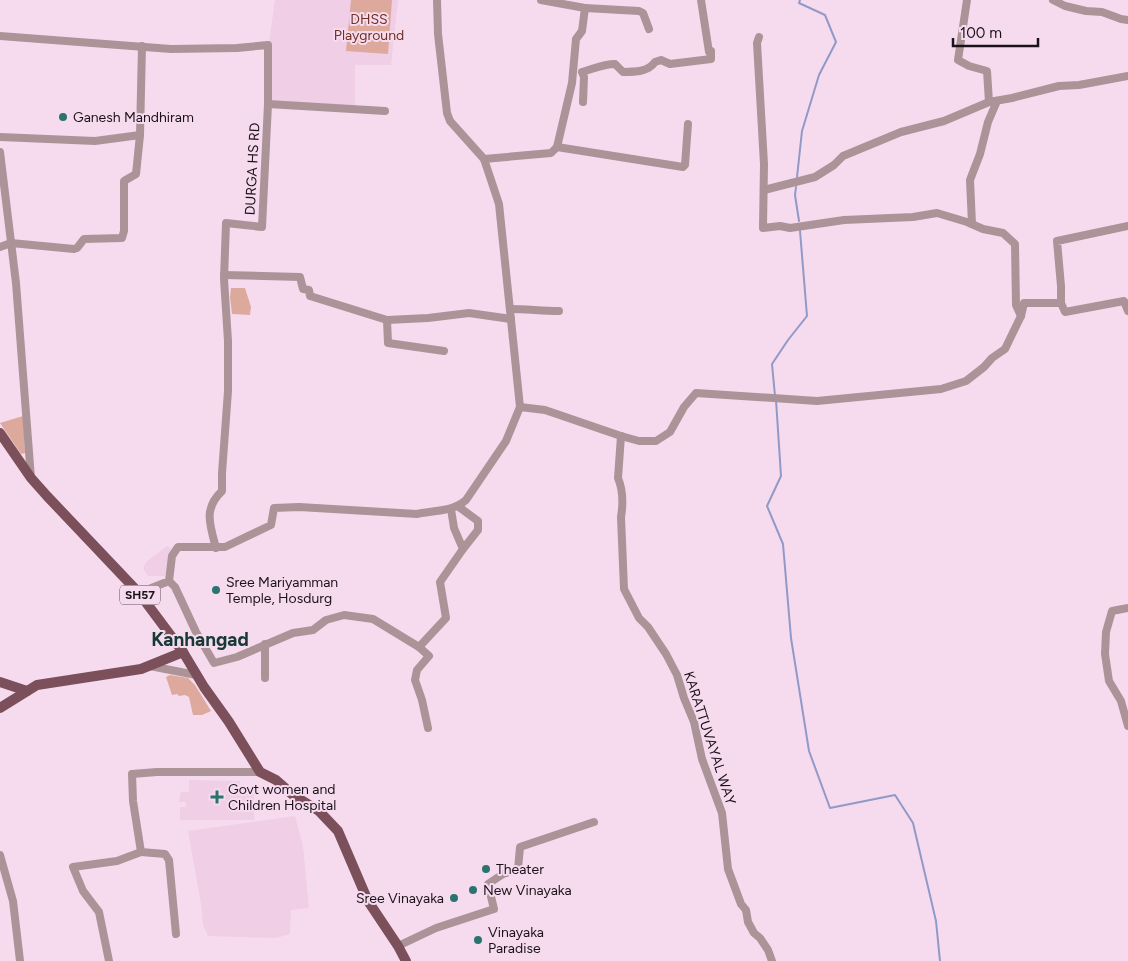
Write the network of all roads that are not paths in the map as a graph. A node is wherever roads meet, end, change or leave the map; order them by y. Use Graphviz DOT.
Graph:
graph roads {
  1 [pos="437,0"];
  2 [pos="541,0"];
  3 [pos="701,0"];
  4 [pos="967,0"];
  5 [pos="1053,0"];
  6 [pos="585,8"];
  7 [pos="1128,20"];
  8 [pos="649,28"];
  9 [pos="0,36"];
  10 [pos="758,37"];
  11 [pos="142,46"];
  12 [pos="1128,76"];
  13 [pos="993,101"];
  14 [pos="583,102"];
  15 [pos="268,104"];
  16 [pos="385,111"];
  17 [pos="688,124"];
  18 [pos="140,134"];
  19 [pos="0,137"];
  20 [pos="557,147"];
  21 [pos="0,152"];
  22 [pos="484,159"];
  23 [pos="764,190"];
  24 [pos="972,224"];
  25 [pos="1128,226"];
  26 [pos="11,243"];
  27 [pos="0,248"];
  28 [pos="224,275"];
  29 [pos="1061,303"];
  30 [pos="510,309"];
  31 [pos="559,311"];
  32 [pos="1128,311"];
  33 [pos="1021,316"];
  34 [pos="511,319"];
  35 [pos="387,320"];
  36 [pos="444,351"];
  37 [pos="520,408"];
  38 [pos="621,436"];
  39 [pos="1,437"];
  40 [pos="31,478"];
  41 [pos="455,508"];
  42 [pos="216,548"];
  43 [pos="463,549"];
  44 [pos="169,581"];
  45 [pos="139,593"];
  46 [pos="1128,608"];
  47 [pos="265,644"];
  48 [pos="419,646"];
  49 [pos="183,652"];
  50 [pos="150,666"];
  51 [pos="196,674"];
  52 [pos="265,678"];
  53 [pos="0,682"];
  54 [pos="28,691"];
  55 [pos="0,708"];
  56 [pos="1127,720"];
  57 [pos="428,728"];
  58 [pos="260,772"];
  59 [pos="594,822"];
  60 [pos="140,852"];
  61 [pos="0,855"];
  62 [pos="176,934"];
  63 [pos="398,946"];
  64 [pos="20,961"];
  65 [pos="108,961"];
  66 [pos="406,961"];
  67 [pos="772,961"];
  1 -- 22 [label="street"];
  2 -- 6 [label="street"];
  3 -- 14 [label="street"];
  4 -- 13 [label="street"];
  5 -- 7 [label="street"];
  6 -- 8 [label="street"];
  6 -- 20 [label="street"];
  9 -- 11 [label="street, DURGA HS RD"];
  10 -- 23 [label="street"];
  11 -- 15 [label="street, DURGA HS RD"];
  11 -- 18 [label="street"];
  12 -- 13 [label="street"];
  13 -- 23 [label="street"];
  13 -- 24 [label="street"];
  15 -- 16 [label="street"];
  15 -- 28 [label="street, DURGA HS RD"];
  17 -- 20 [label="street"];
  18 -- 19 [label="street"];
  18 -- 26 [label="street"];
  20 -- 22 [label="street"];
  21 -- 26 [label="street"];
  22 -- 30 [label="street"];
  23 -- 24 [label="street"];
  24 -- 33 [label="street"];
  25 -- 29 [label="street"];
  26 -- 27 [label="street"];
  26 -- 40 [label="street"];
  28 -- 35 [label="street"];
  28 -- 42 [label="street, DURGA HS RD"];
  29 -- 32 [label="street"];
  29 -- 33 [label="street"];
  30 -- 31 [label="street"];
  30 -- 34 [label="street"];
  33 -- 38 [label="street"];
  34 -- 35 [label="street"];
  34 -- 37 [label="street"];
  35 -- 36 [label="street"];
  37 -- 38 [label="street"];
  37 -- 41 [label="street"];
  38 -- 67 [label="street, KARATTUVAYAL WAY"];
  39 -- 40 [label="main road, SH57"];
  40 -- 45 [label="main road, SH57"];
  41 -- 42 [label="street"];
  41 -- 43 [label="street"];
  41 -- 43 [label="street"];
  42 -- 44 [label="street"];
  43 -- 48 [label="street"];
  44 -- 45 [label="street"];
  44 -- 47 [label="street"];
  45 -- 49 [label="main road, SH57"];
  46 -- 56 [label="street"];
  47 -- 48 [label="street"];
  47 -- 52 [label="street"];
  48 -- 57 [label="street"];
  49 -- 50 [label="main road"];
  49 -- 51 [label="main road, SH57"];
  50 -- 51 [label="street"];
  50 -- 54 [label="main road"];
  51 -- 58 [label="main road, SH57"];
  53 -- 54 [label="main road"];
  54 -- 55 [label="main road"];
  58 -- 60 [label="street"];
  58 -- 63 [label="main road, SH57"];
  59 -- 63 [label="street"];
  60 -- 62 [label="street"];
  60 -- 65 [label="street"];
  61 -- 64 [label="street"];
  63 -- 66 [label="main road, SH57"];
}
